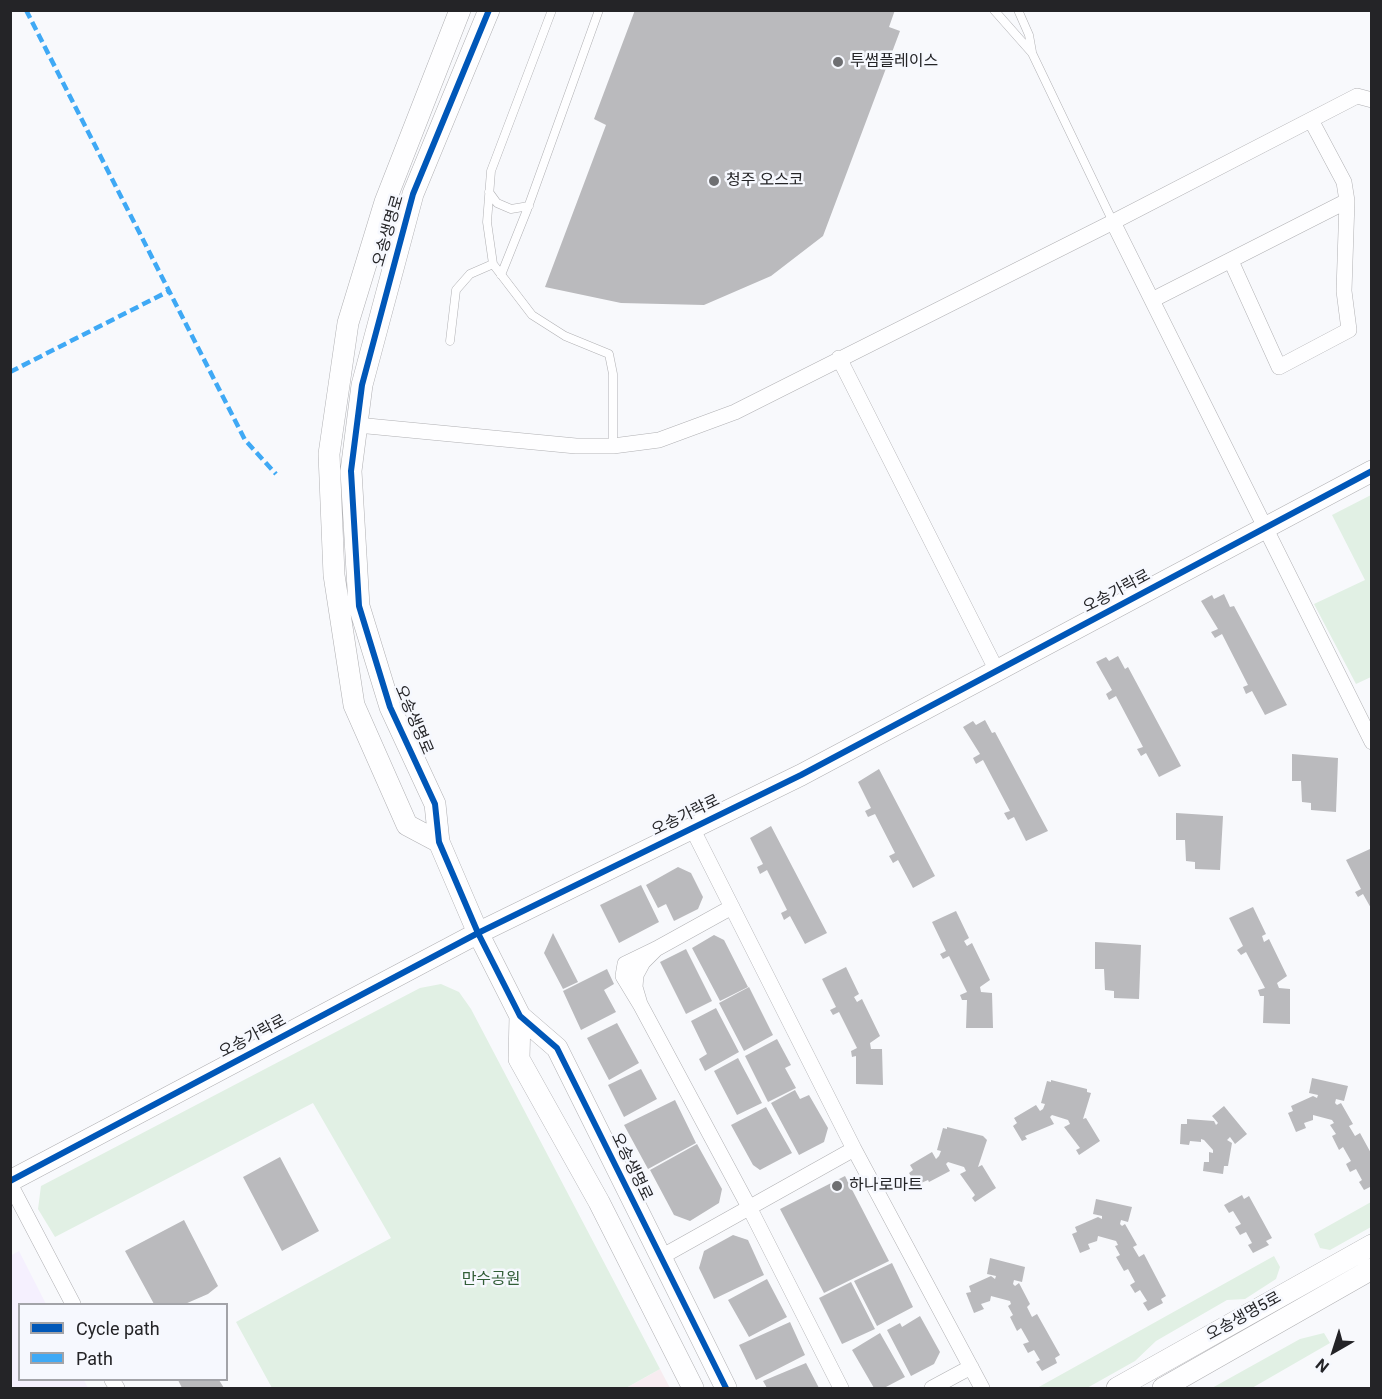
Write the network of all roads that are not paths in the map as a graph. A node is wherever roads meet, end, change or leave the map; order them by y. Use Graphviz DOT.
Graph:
graph roads {
  1 [pos="460,10"];
  2 [pos="489,10"];
  3 [pos="552,10"];
  4 [pos="599,10"];
  5 [pos="994,10"];
  6 [pos="1018,10"];
  7 [pos="1032,53"];
  8 [pos="1371,100"];
  9 [pos="1311,120"];
  10 [pos="489,192"];
  11 [pos="1347,201"];
  12 [pos="529,206"];
  13 [pos="1113,222"];
  14 [pos="1231,261"];
  15 [pos="493,264"];
  16 [pos="501,274"];
  17 [pos="1154,299"];
  18 [pos="450,341"];
  19 [pos="839,358"];
  20 [pos="357,425"];
  21 [pos="613,446"];
  22 [pos="1371,471"];
  23 [pos="1267,529"];
  24 [pos="997,671"];
  25 [pos="1371,742"];
  26 [pos="692,828"];
  27 [pos="439,842"];
  28 [pos="732,906"];
  29 [pos="478,933"];
  30 [pos="520,1016"];
  31 [pos="854,1149"];
  32 [pos="10,1183"];
  33 [pos="749,1207"];
  34 [pos="1371,1245"];
  35 [pos="661,1257"];
  36 [pos="1371,1269"];
  37 [pos="72,1303"];
  38 [pos="971,1367"];
  39 [pos="693,1389"];
  40 [pos="726,1389"];
  41 [pos="841,1389"];
  42 [pos="932,1389"];
  43 [pos="982,1389"];
  44 [pos="1117,1389"];
  45 [pos="1163,1389"];
  1 -- 27 [label="street, 오송생명로"];
  2 -- 20 [label="street, 오송생명로"];
  3 -- 10 [label="lane"];
  4 -- 12 [label="lane"];
  5 -- 7 [label="lane"];
  6 -- 7 [label="lane"];
  7 -- 13 [label="lane"];
  8 -- 9 [label="street"];
  9 -- 11 [label="street"];
  9 -- 13 [label="street"];
  10 -- 12 [label="lane"];
  10 -- 15 [label="lane"];
  11 -- 14 [label="street"];
  11 -- 14 [label="street"];
  12 -- 16 [label="lane"];
  13 -- 17 [label="street"];
  13 -- 19 [label="street"];
  14 -- 17 [label="street"];
  15 -- 16 [label="lane"];
  15 -- 18 [label="lane"];
  16 -- 21 [label="lane"];
  17 -- 23 [label="street"];
  19 -- 21 [label="street"];
  19 -- 24 [label="street"];
  20 -- 21 [label="street"];
  20 -- 27 [label="street, 오송생명로"];
  22 -- 23 [label="street, 오송가락로"];
  23 -- 24 [label="street, 오송가락로"];
  23 -- 25 [label="street"];
  24 -- 26 [label="street, 오송가락로"];
  26 -- 28 [label="street, 오송가락로"];
  26 -- 29 [label="street, 오송가락로"];
  27 -- 29 [label="street, 오송생명로"];
  28 -- 31 [label="street, 오송가락로"];
  28 -- 33 [label="street"];
  29 -- 30 [label="street, 오송생명로"];
  29 -- 32 [label="street, 오송가락로"];
  30 -- 35 [label="street, 오송생명로"];
  30 -- 39 [label="street, 오송생명로"];
  31 -- 33 [label="street"];
  31 -- 38 [label="street"];
  32 -- 37 [label="street"];
  33 -- 35 [label="street"];
  33 -- 41 [label="street"];
  34 -- 44 [label="street, 오송생명5로"];
  35 -- 40 [label="street, 오송생명로"];
  36 -- 45 [label="street, 오송생명5로"];
  38 -- 42 [label="street"];
  38 -- 43 [label="street"];
}
